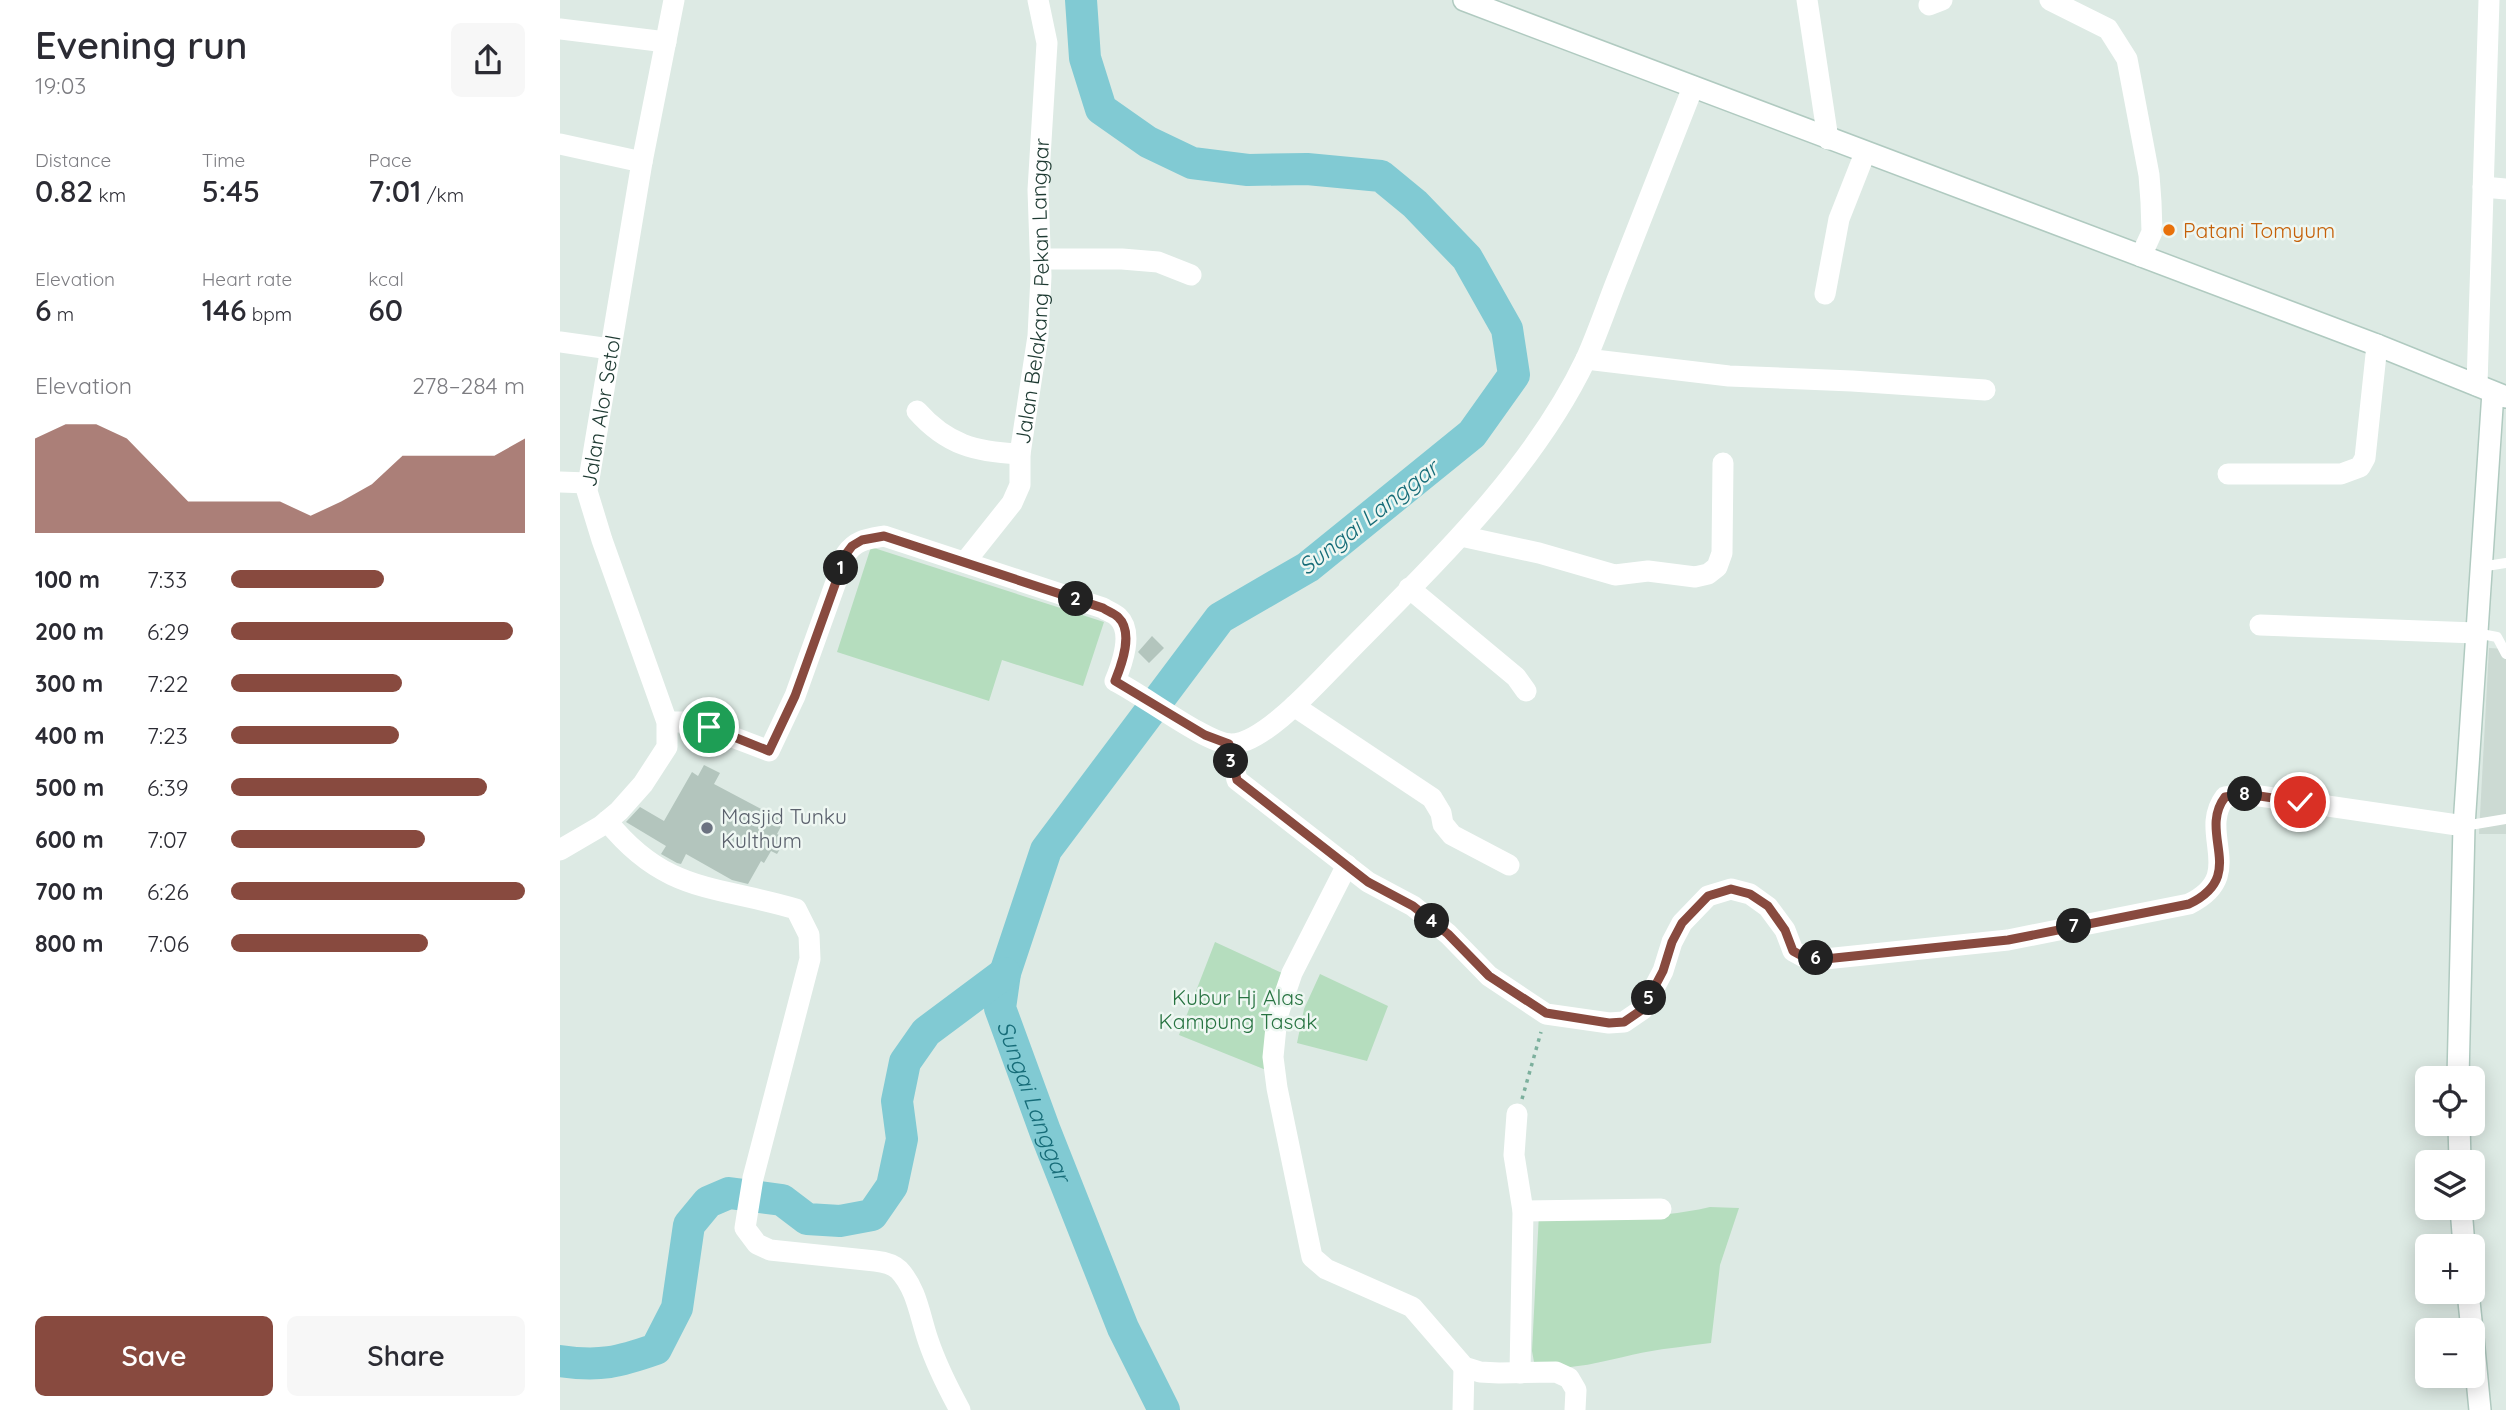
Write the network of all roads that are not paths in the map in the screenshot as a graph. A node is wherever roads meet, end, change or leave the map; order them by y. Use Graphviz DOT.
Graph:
graph roads {
  1 [pos="674,0"];
  2 [pos="1038,0"];
  3 [pos="1464,0"];
  4 [pos="1807,0"];
  5 [pos="2050,0"];
  6 [pos="2489,0"];
  7 [pos="560,29"];
  8 [pos="667,42"];
  9 [pos="1693,87"];
  10 [pos="1828,139"];
  11 [pos="560,144"];
  12 [pos="1865,153"];
  13 [pos="642,162"];
  14 [pos="2483,187"];
  15 [pos="2506,189"];
  16 [pos="2141,256"];
  17 [pos="1041,259"];
  18 [pos="1191,275"];
  19 [pos="1825,294"];
  20 [pos="560,342"];
  21 [pos="2377,345"];
  22 [pos="610,349"];
  23 [pos="1586,359"];
  24 [pos="1985,390"];
  25 [pos="2492,391"];
  26 [pos="916,411"];
  27 [pos="1020,454"];
  28 [pos="1723,463"];
  29 [pos="2228,474"];
  30 [pos="560,482"];
  31 [pos="588,483"];
  32 [pos="1461,536"];
  33 [pos="965,562"];
  34 [pos="2506,563"];
  35 [pos="2480,567"];
  36 [pos="1409,588"];
  37 [pos="2260,625"];
  38 [pos="2476,633"];
  39 [pos="2506,654"];
  40 [pos="1527,691"];
  41 [pos="1294,706"];
  42 [pos="667,722"];
  43 [pos="1229,744"];
  44 [pos="2506,819"];
  45 [pos="607,821"];
  46 [pos="2464,826"];
  47 [pos="560,850"];
  48 [pos="1348,865"];
  49 [pos="1509,865"];
  50 [pos="2458,1066"];
  51 [pos="1517,1114"];
  52 [pos="1661,1209"];
  53 [pos="1523,1211"];
  54 [pos="1464,1367"];
  55 [pos="1520,1373"];
  56 [pos="2478,1388"];
  57 [pos="960,1410"];
  58 [pos="1463,1410"];
  59 [pos="1575,1410"];
  60 [pos="2480,1410"];
  1 -- 8 [label="street, Jalan Alor Setol"];
  2 -- 17 [label="street, Jalan Belakang Pekan Langgar"];
  3 -- 9 [label="street"];
  4 -- 10 [label="street"];
  5 -- 16 [label="street"];
  6 -- 14 [label="street"];
  7 -- 8 [label="street"];
  8 -- 13 [label="street, Jalan Alor Setol"];
  9 -- 10 [label="street"];
  9 -- 23 [label="street"];
  10 -- 12 [label="street"];
  11 -- 13 [label="street"];
  12 -- 16 [label="street"];
  12 -- 19 [label="street"];
  13 -- 22 [label="street, Jalan Alor Setol"];
  14 -- 15 [label="street"];
  14 -- 25 [label="street"];
  16 -- 21 [label="street"];
  17 -- 18 [label="street"];
  17 -- 27 [label="street, Jalan Belakang Pekan Langgar"];
  20 -- 22 [label="street"];
  21 -- 25 [label="street"];
  21 -- 29 [label="street"];
  22 -- 31 [label="street, Jalan Alor Setol"];
  23 -- 24 [label="street"];
  23 -- 32 [label="street"];
  25 -- 35 [label="street"];
  26 -- 27 [label="street"];
  27 -- 33 [label="street, Jalan Belakang Pekan Langgar"];
  28 -- 32 [label="street"];
  30 -- 31 [label="street"];
  31 -- 42 [label="street, Jalan Alor Setol"];
  32 -- 36 [label="street"];
  33 -- 42 [label="street"];
  33 -- 43 [label="street"];
  34 -- 35 [label="lane"];
  35 -- 38 [label="street"];
  36 -- 40 [label="street"];
  36 -- 41 [label="street"];
  37 -- 38 [label="street"];
  38 -- 39 [label="lane"];
  38 -- 46 [label="street"];
  41 -- 43 [label="street"];
  41 -- 49 [label="street"];
  42 -- 45 [label="street, Jalan Alor Setol"];
  43 -- 48 [label="street"];
  44 -- 46 [label="lane"];
  45 -- 47 [label="street, Jalan Alor Setol"];
  45 -- 57 [label="street"];
  46 -- 48 [label="street"];
  46 -- 50 [label="street"];
  48 -- 54 [label="street"];
  51 -- 53 [label="street"];
  52 -- 53 [label="street"];
  53 -- 55 [label="street"];
  54 -- 55 [label="street"];
  54 -- 58 [label="street"];
  55 -- 59 [label="street"];
  56 -- 60 [label="street"];
}
